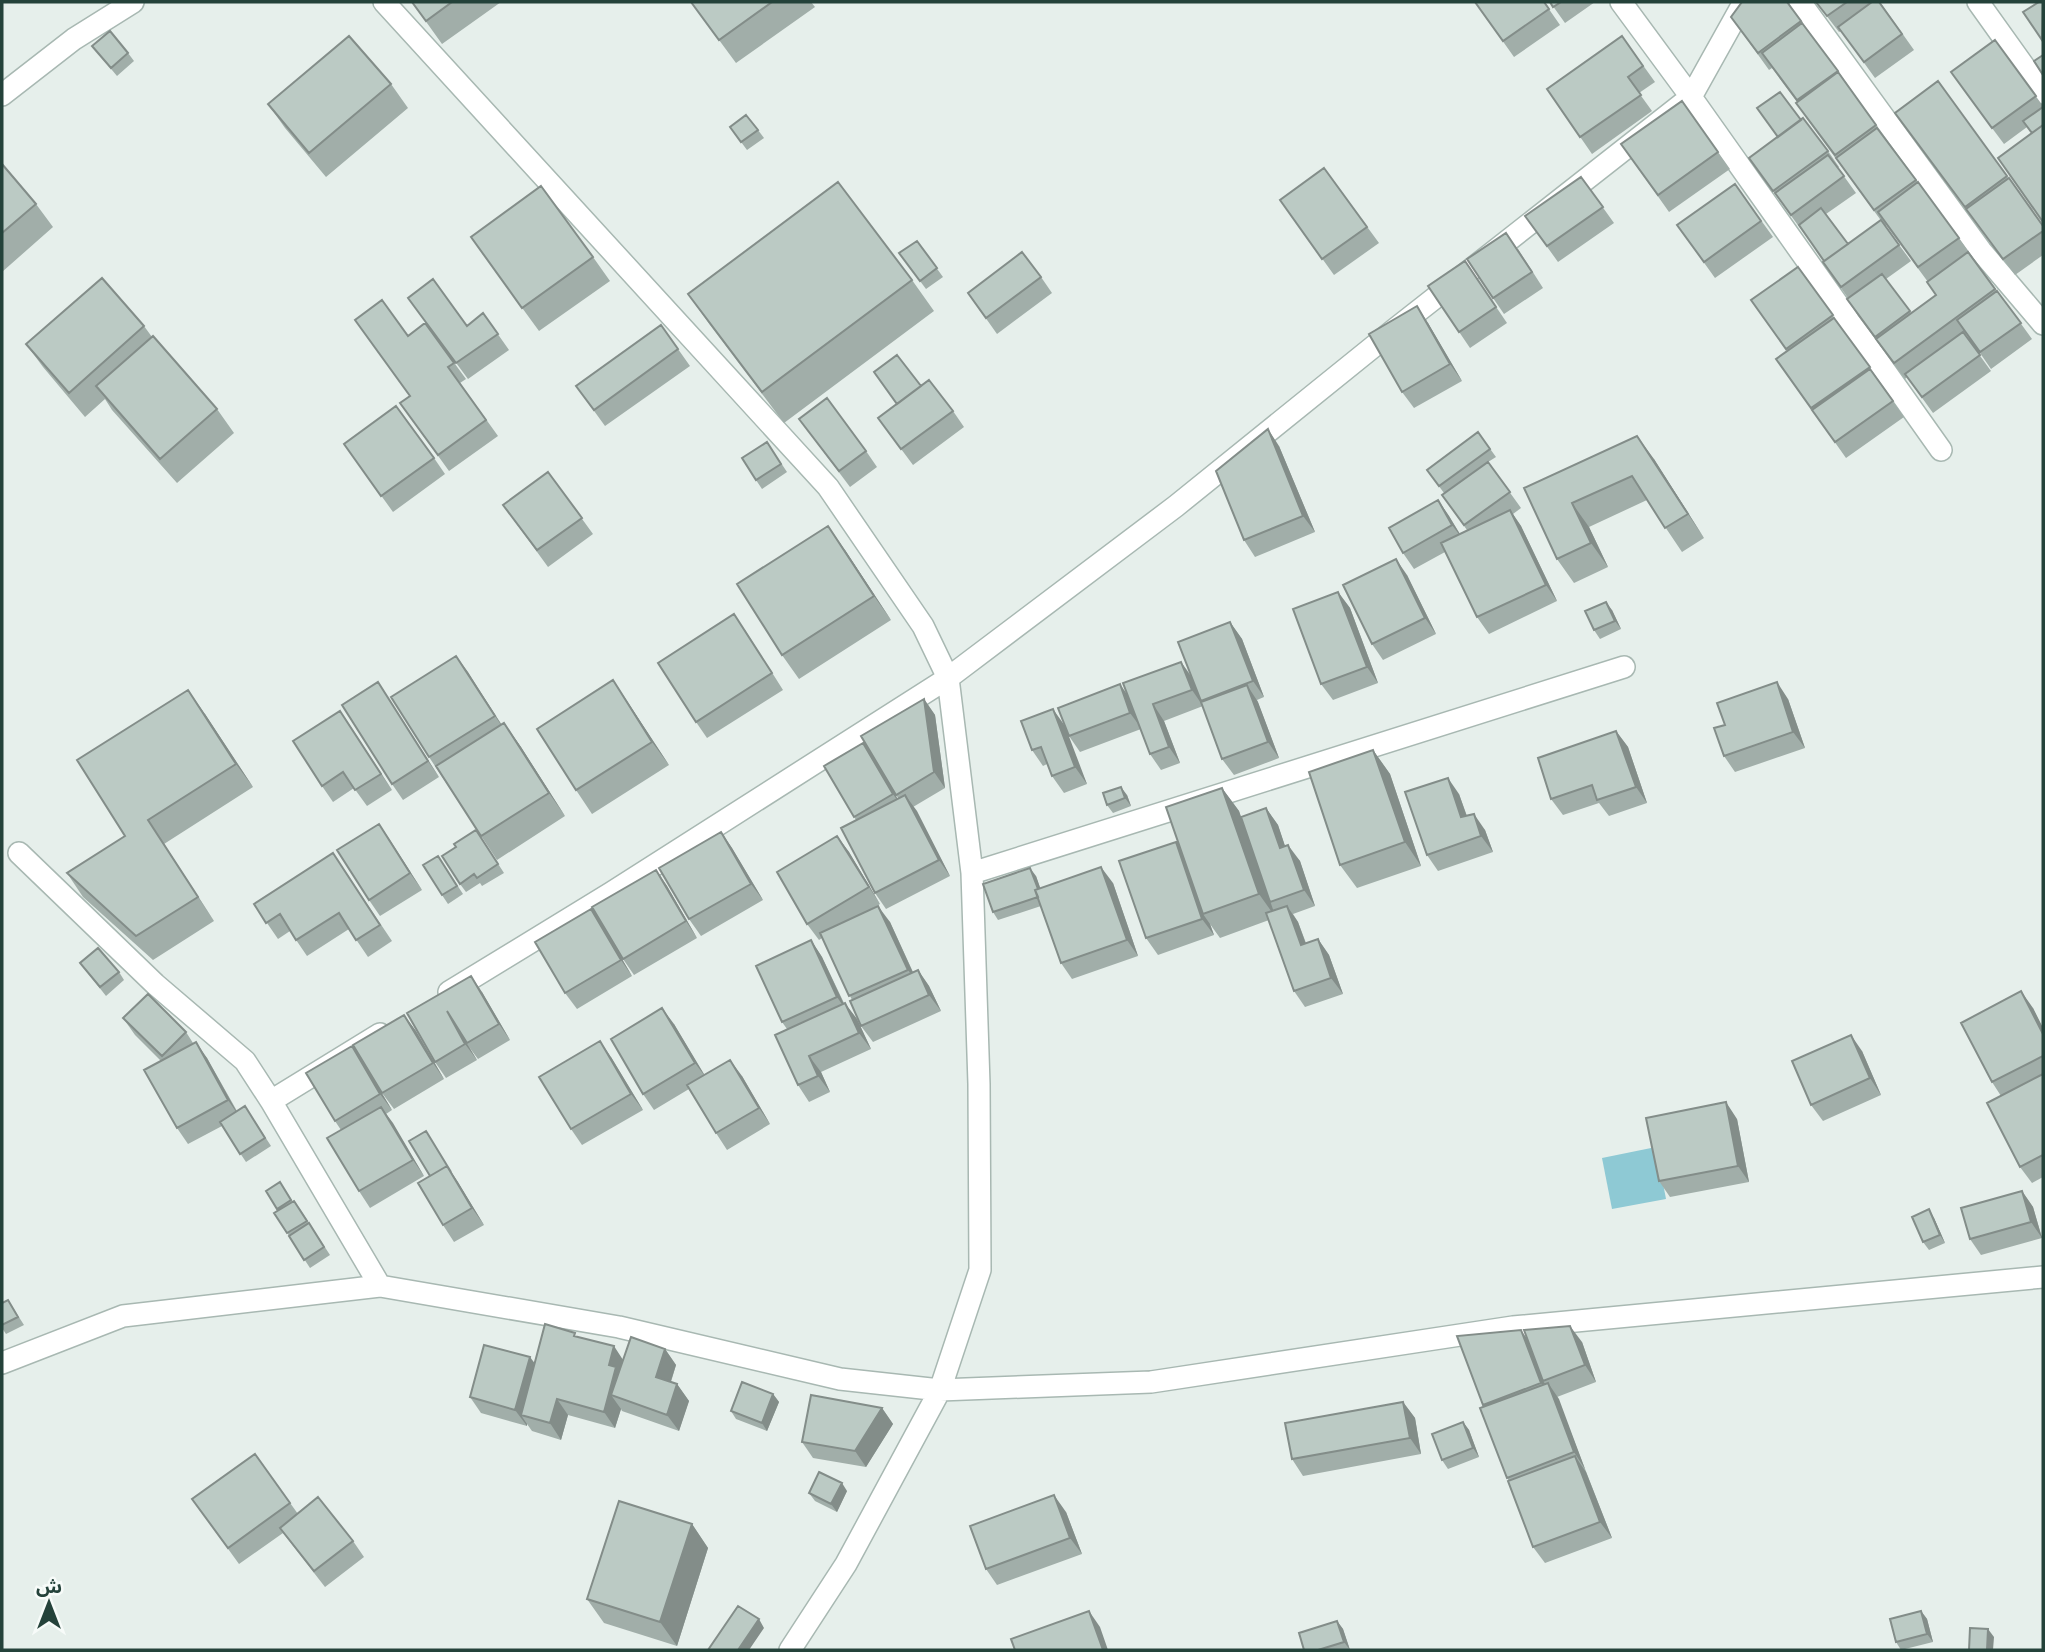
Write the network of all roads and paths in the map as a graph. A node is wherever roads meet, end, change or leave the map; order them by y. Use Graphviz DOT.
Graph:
graph roads {
  1 [pos="133,2"];
  2 [pos="384,2"];
  3 [pos="1621,2"];
  4 [pos="1744,2"];
  5 [pos="1800,2"];
  6 [pos="1978,2"];
  7 [pos="2043,93"];
  8 [pos="2,95"];
  9 [pos="1691,97"];
  10 [pos="2043,324"];
  11 [pos="1941,450"];
  12 [pos="1624,667"];
  13 [pos="948,678"];
  14 [pos="19,853"];
  15 [pos="972,873"];
  16 [pos="436,1000"];
  17 [pos="400,1022"];
  18 [pos="271,1101"];
  19 [pos="2043,1278"];
  20 [pos="380,1286"];
  21 [pos="2,1363"];
  22 [pos="940,1390"];
  23 [pos="790,1650"];
  1 -- 8 [label="street"];
  2 -- 13 [label="street"];
  3 -- 9 [label="street"];
  4 -- 9 [label="street"];
  5 -- 10 [label="street"];
  6 -- 7 [label="street"];
  9 -- 11 [label="street"];
  9 -- 13 [label="street"];
  12 -- 15 [label="street"];
  13 -- 15 [label="street"];
  13 -- 16 [label="street"];
  14 -- 18 [label="street"];
  15 -- 22 [label="street"];
  17 -- 18 [label="street"];
  18 -- 20 [label="street"];
  19 -- 22 [label="street"];
  20 -- 21 [label="street"];
  20 -- 22 [label="street"];
  22 -- 23 [label="street"];
}
